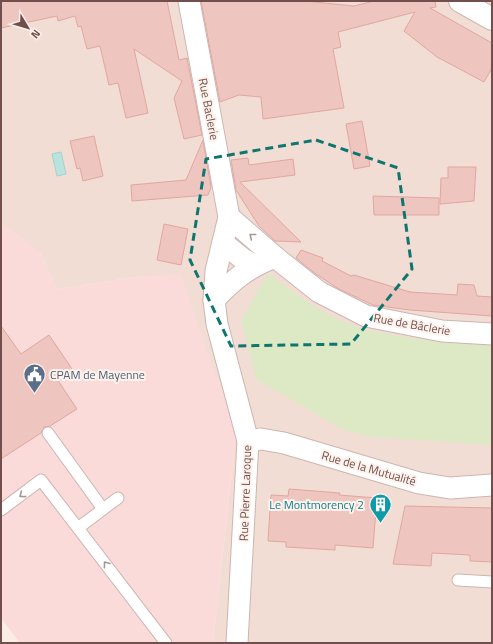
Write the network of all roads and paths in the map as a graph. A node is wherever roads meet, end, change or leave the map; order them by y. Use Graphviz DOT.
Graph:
graph roads {
  1 [pos="189,1"];
  2 [pos="460,1"];
  3 [pos="492,19"];
  4 [pos="229,217"];
  5 [pos="223,243"];
  6 [pos="275,257"];
  7 [pos="254,265"];
  8 [pos="214,300"];
  9 [pos="492,334"];
  10 [pos="48,433"];
  11 [pos="248,441"];
  12 [pos="492,485"];
  13 [pos="118,498"];
  14 [pos="103,509"];
  15 [pos="1,510"];
  16 [pos="78,528"];
  17 [pos="458,580"];
  18 [pos="492,582"];
  19 [pos="166,643"];
  20 [pos="237,643"];
  1 -- 4 [label="street, Rue Baclerie"];
  2 -- 3 [label="main road"];
  4 -- 5 [label="street, Rue Baclerie"];
  6 -- 4 [label="street, one-way"];
  5 -- 7 [label="street"];
  5 -- 8 [label="street, Rue Pierre Laroque"];
  6 -- 7 [label="street"];
  6 -- 9 [label="street, Rue de Bâclerie"];
  7 -- 8 [label="street"];
  8 -- 11 [label="street, Rue Pierre Laroque"];
  10 -- 14 [label="lane"];
  11 -- 12 [label="street, Rue de la Mutualité"];
  11 -- 20 [label="street, Rue Pierre Laroque"];
  13 -- 14 [label="lane"];
  14 -- 16 [label="lane"];
  16 -- 15 [label="lane, one-way"];
  19 -- 16 [label="lane, one-way"];
  17 -- 18 [label="lane"];
}
